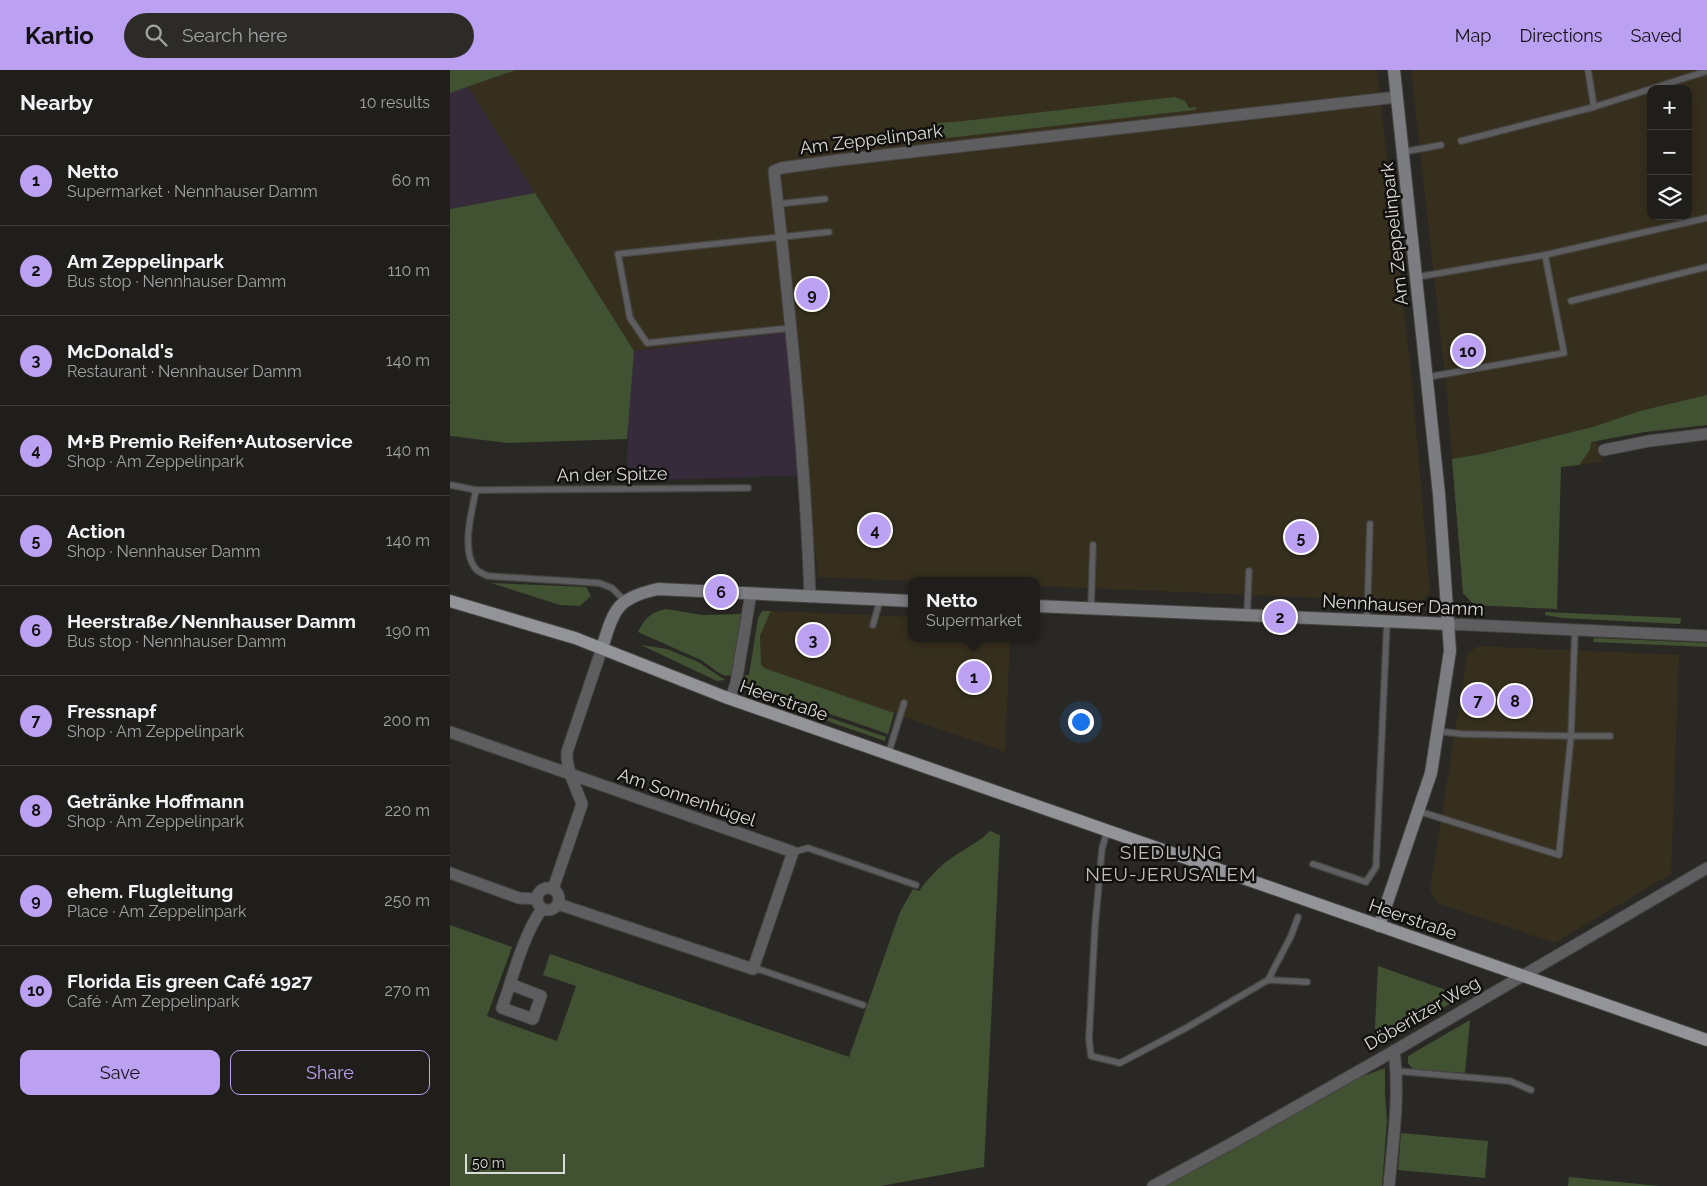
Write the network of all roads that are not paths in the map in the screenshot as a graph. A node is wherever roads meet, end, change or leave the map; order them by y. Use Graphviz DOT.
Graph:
graph roads {
  1 [pos="1394,70"];
  2 [pos="1588,70"];
  3 [pos="1707,70"];
  4 [pos="1397,97"];
  5 [pos="1594,107"];
  6 [pos="1461,141"];
  7 [pos="1441,145"];
  8 [pos="1403,152"];
  9 [pos="825,199"];
  10 [pos="778,204"];
  11 [pos="1707,218"];
  12 [pos="829,232"];
  13 [pos="781,236"];
  14 [pos="1545,255"];
  15 [pos="1707,267"];
  16 [pos="1417,277"];
  17 [pos="1571,301"];
  18 [pos="791,328"];
  19 [pos="1428,377"];
  20 [pos="1707,434"];
  21 [pos="1604,450"];
  22 [pos="450,485"];
  23 [pos="748,488"];
  24 [pos="476,490"];
  25 [pos="1370,524"];
  26 [pos="1093,545"];
  27 [pos="1249,570"];
  28 [pos="751,594"];
  29 [pos="810,597"];
  30 [pos="880,600"];
  31 [pos="450,601"];
  32 [pos="625,601"];
  33 [pos="908,601"];
  34 [pos="1040,606"];
  35 [pos="1091,609"];
  36 [pos="1247,616"];
  37 [pos="1367,620"];
  38 [pos="1387,621"];
  39 [pos="1449,624"];
  40 [pos="873,625"];
  41 [pos="1574,630"];
  42 [pos="1707,636"];
  43 [pos="602,648"];
  44 [pos="731,700"];
  45 [pos="904,702"];
  46 [pos="1437,731"];
  47 [pos="450,732"];
  48 [pos="1571,736"];
  49 [pos="1610,736"];
  50 [pos="888,755"];
  51 [pos="570,774"];
  52 [pos="1418,811"];
  53 [pos="1107,831"];
  54 [pos="793,852"];
  55 [pos="1313,864"];
  56 [pos="1707,868"];
  57 [pos="450,873"];
  58 [pos="916,885"];
  59 [pos="552,889"];
  60 [pos="539,904"];
  61 [pos="558,904"];
  62 [pos="1298,916"];
  63 [pos="1379,926"];
  64 [pos="753,970"];
  65 [pos="1522,976"];
  66 [pos="1268,980"];
  67 [pos="1307,982"];
  68 [pos="510,984"];
  69 [pos="863,1005"];
  70 [pos="1707,1040"];
  71 [pos="1394,1051"];
  72 [pos="1397,1071"];
  73 [pos="1530,1090"];
  74 [pos="1153,1186"];
  75 [pos="1389,1186"];
  1 -- 4 [label="main road, Am Zeppelinpark"];
  2 -- 5 [label="lane"];
  3 -- 5 [label="lane"];
  4 -- 8 [label="main road, Am Zeppelinpark"];
  4 -- 10 [label="street, Am Zeppelinpark"];
  5 -- 6 [label="lane"];
  7 -- 8 [label="lane"];
  8 -- 16 [label="main road, Am Zeppelinpark"];
  9 -- 10 [label="lane"];
  10 -- 13 [label="street, Am Zeppelinpark"];
  11 -- 14 [label="lane"];
  12 -- 13 [label="lane"];
  13 -- 18 [label="street, Am Zeppelinpark"];
  13 -- 18 [label="lane"];
  14 -- 16 [label="lane"];
  14 -- 19 [label="lane"];
  15 -- 17 [label="lane"];
  16 -- 19 [label="main road, Am Zeppelinpark"];
  18 -- 29 [label="street, Am Zeppelinpark"];
  19 -- 39 [label="main road, Am Zeppelinpark"];
  20 -- 21 [label="street"];
  22 -- 24 [label="lane, An der Spitze"];
  23 -- 24 [label="lane, An der Spitze"];
  24 -- 32 [label="lane"];
  25 -- 37 [label="lane"];
  26 -- 35 [label="lane"];
  27 -- 36 [label="lane"];
  28 -- 29 [label="main road"];
  28 -- 32 [label="main road"];
  28 -- 44 [label="street"];
  29 -- 30 [label="main road"];
  30 -- 33 [label="main road"];
  30 -- 40 [label="lane"];
  31 -- 43 [label="main road, Heerstraße"];
  32 -- 43 [label="main road"];
  34 -- 35 [label="main road, Nennhauser Damm"];
  35 -- 36 [label="main road, Nennhauser Damm"];
  36 -- 37 [label="main road, Nennhauser Damm"];
  37 -- 38 [label="main road, Nennhauser Damm"];
  38 -- 39 [label="main road, Nennhauser Damm"];
  38 -- 55 [label="lane"];
  39 -- 41 [label="street, Nennhauser Damm"];
  39 -- 46 [label="main road, Am Zeppelinpark"];
  41 -- 42 [label="street, Nennhauser Damm"];
  41 -- 48 [label="lane"];
  43 -- 44 [label="main road, Heerstraße"];
  43 -- 51 [label="street"];
  44 -- 50 [label="main road, Heerstraße"];
  45 -- 50 [label="lane"];
  46 -- 48 [label="lane"];
  46 -- 52 [label="main road, Am Zeppelinpark"];
  47 -- 51 [label="street, Am Sonnenhügel"];
  48 -- 49 [label="lane"];
  48 -- 52 [label="lane"];
  50 -- 53 [label="main road, Heerstraße"];
  51 -- 54 [label="street, Am Sonnenhügel"];
  51 -- 59 [label="street"];
  52 -- 63 [label="main road, Am Zeppelinpark"];
  53 -- 63 [label="main road, Heerstraße"];
  53 -- 66 [label="lane"];
  54 -- 58 [label="lane, Am Sonnenhügel"];
  54 -- 64 [label="street"];
  56 -- 65 [label="street, Döberitzer Weg"];
  57 -- 60 [label="street"];
  59 -- 60 [label="street"];
  59 -- 61 [label="street"];
  60 -- 61 [label="street"];
  60 -- 68 [label="street"];
  61 -- 64 [label="street"];
  62 -- 66 [label="lane"];
  63 -- 65 [label="main road, Heerstraße"];
  64 -- 69 [label="lane"];
  65 -- 70 [label="main road, Heerstraße"];
  65 -- 71 [label="street, Döberitzer Weg"];
  66 -- 67 [label="lane"];
  71 -- 72 [label="street"];
  71 -- 74 [label="street, Döberitzer Weg"];
  72 -- 73 [label="lane"];
  72 -- 75 [label="street"];
}
